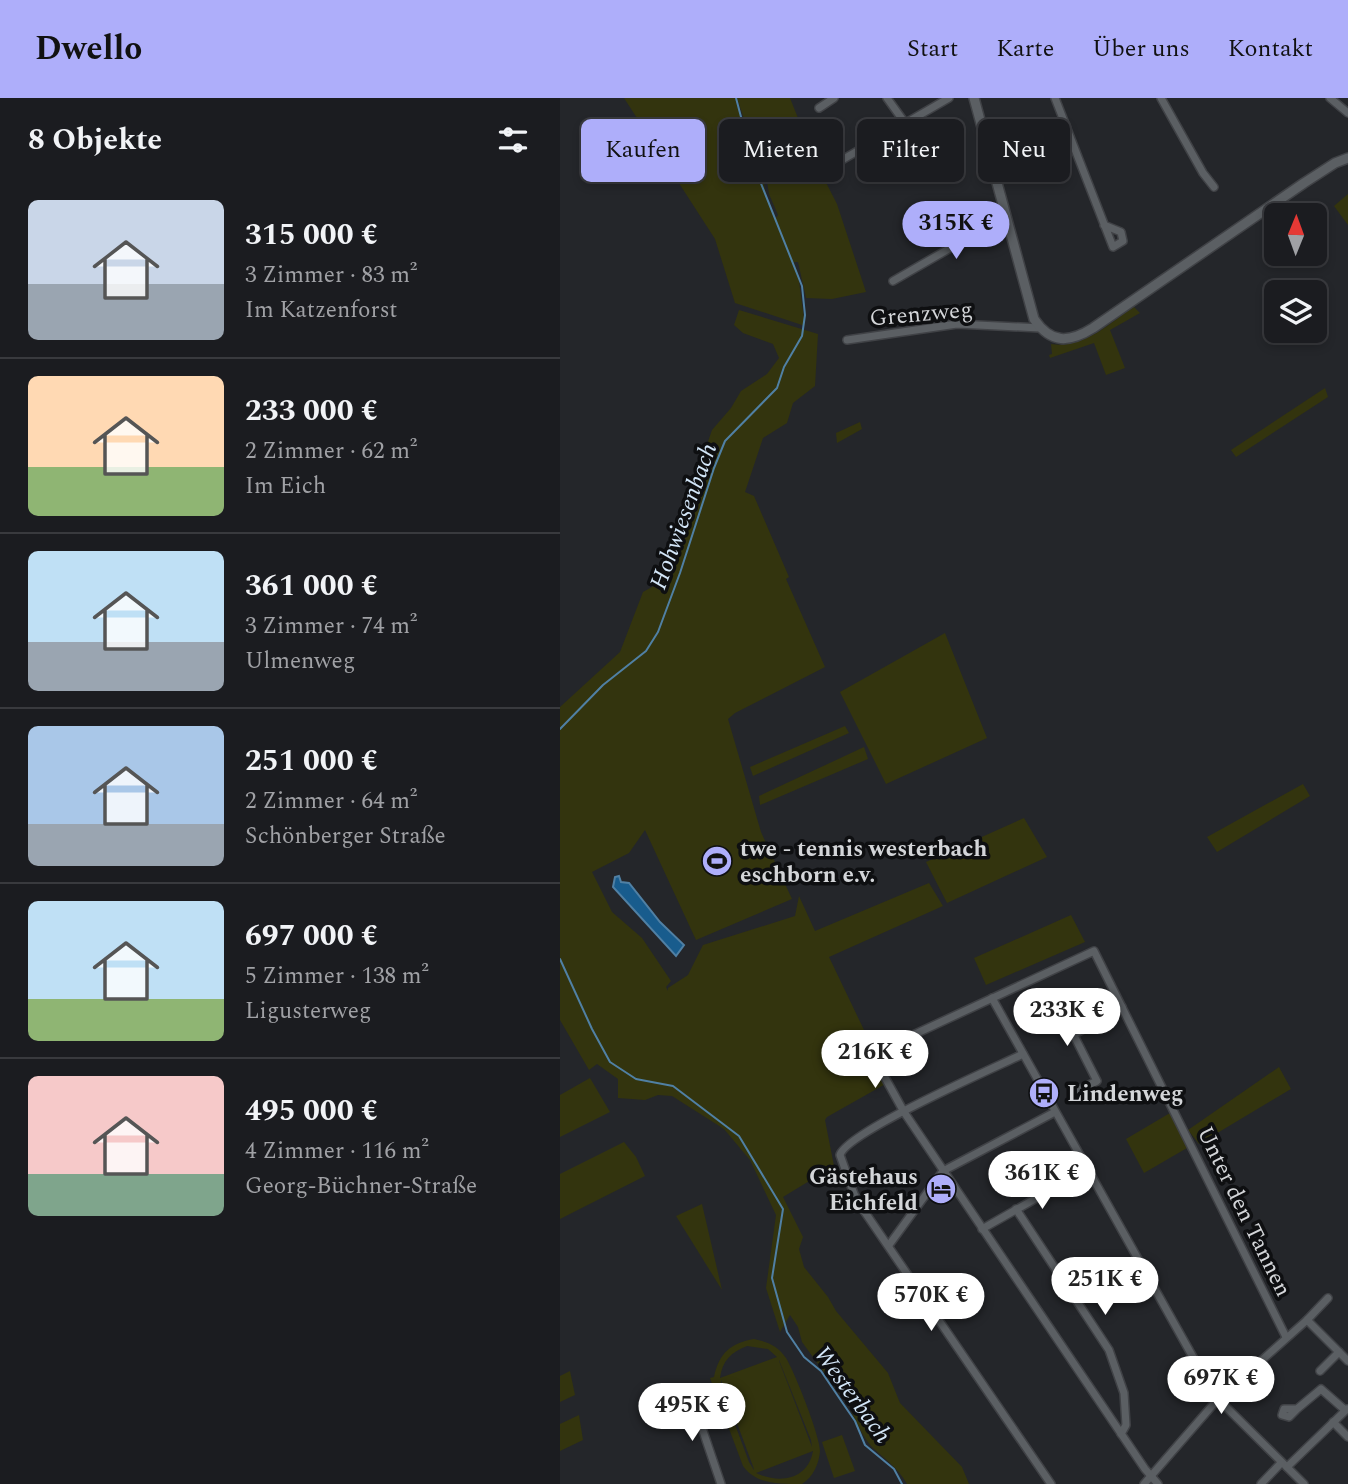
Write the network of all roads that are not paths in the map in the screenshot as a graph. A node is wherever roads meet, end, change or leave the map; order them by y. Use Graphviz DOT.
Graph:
graph roads {
  1 [pos="834,98"];
  2 [pos="887,98"];
  3 [pos="949,98"];
  4 [pos="974,98"];
  5 [pos="1055,98"];
  6 [pos="1161,98"];
  7 [pos="1330,98"];
  8 [pos="819,108"];
  9 [pos="1348,113"];
  10 [pos="902,119"];
  11 [pos="912,119"];
  12 [pos="1348,158"];
  13 [pos="1214,187"];
  14 [pos="1006,216"];
  15 [pos="1104,225"];
  16 [pos="893,281"];
  17 [pos="1040,328"];
  18 [pos="847,340"];
  19 [pos="992,998"];
  20 [pos="1122,1007"];
  21 [pos="1061,1010"];
  22 [pos="1075,1034"];
  23 [pos="1023,1054"];
  24 [pos="1079,1090"];
  25 [pos="904,1112"];
  26 [pos="1055,1112"];
  27 [pos="1088,1169"];
  28 [pos="943,1171"];
  29 [pos="1016,1209"];
  30 [pos="982,1229"];
  31 [pos="889,1245"];
  32 [pos="1328,1298"];
  33 [pos="1307,1320"];
  34 [pos="1286,1337"];
  35 [pos="1339,1352"];
  36 [pos="1348,1361"];
  37 [pos="1320,1371"];
  38 [pos="705,1397"];
  39 [pos="1217,1400"];
  40 [pos="1297,1409"];
  41 [pos="1347,1409"];
  42 [pos="1333,1422"];
  43 [pos="1121,1434"];
  44 [pos="1348,1437"];
  45 [pos="1284,1465"];
  46 [pos="1151,1476"];
  47 [pos="721,1484"];
  48 [pos="1051,1484"];
  49 [pos="1144,1484"];
  50 [pos="1158,1484"];
  51 [pos="1261,1484"];
  52 [pos="1304,1484"];
  1 -- 8 [label="street"];
  2 -- 10 [label="street"];
  3 -- 11 [label="street"];
  4 -- 14 [label="street"];
  5 -- 15 [label="street"];
  6 -- 13 [label="street"];
  7 -- 9 [label="street"];
  12 -- 17 [label="street"];
  14 -- 16 [label="street"];
  14 -- 17 [label="street"];
  17 -- 18 [label="street, Grenzweg"];
  19 -- 20 [label="street, Unter den Tannen"];
  19 -- 23 [label="street"];
  19 -- 25 [label="street"];
  20 -- 22 [label="street"];
  20 -- 34 [label="street, Unter den Tannen"];
  21 -- 22 [label="street"];
  22 -- 24 [label="street"];
  23 -- 25 [label="street"];
  23 -- 26 [label="street"];
  25 -- 28 [label="street"];
  25 -- 31 [label="street"];
  26 -- 27 [label="street"];
  26 -- 28 [label="street"];
  27 -- 29 [label="street"];
  27 -- 39 [label="street"];
  28 -- 30 [label="street"];
  28 -- 31 [label="street"];
  29 -- 30 [label="street"];
  29 -- 43 [label="street"];
  30 -- 43 [label="street"];
  31 -- 48 [label="street"];
  32 -- 33 [label="street"];
  33 -- 34 [label="street"];
  33 -- 35 [label="street"];
  34 -- 39 [label="street"];
  35 -- 36 [label="street"];
  35 -- 37 [label="street"];
  38 -- 47 [label="street"];
  39 -- 45 [label="street"];
  39 -- 46 [label="street"];
  40 -- 41 [label="street"];
  41 -- 42 [label="street"];
  42 -- 44 [label="street"];
  42 -- 45 [label="street"];
  43 -- 46 [label="street"];
  45 -- 51 [label="street"];
  45 -- 52 [label="street"];
  46 -- 49 [label="street"];
  46 -- 50 [label="street"];
}
